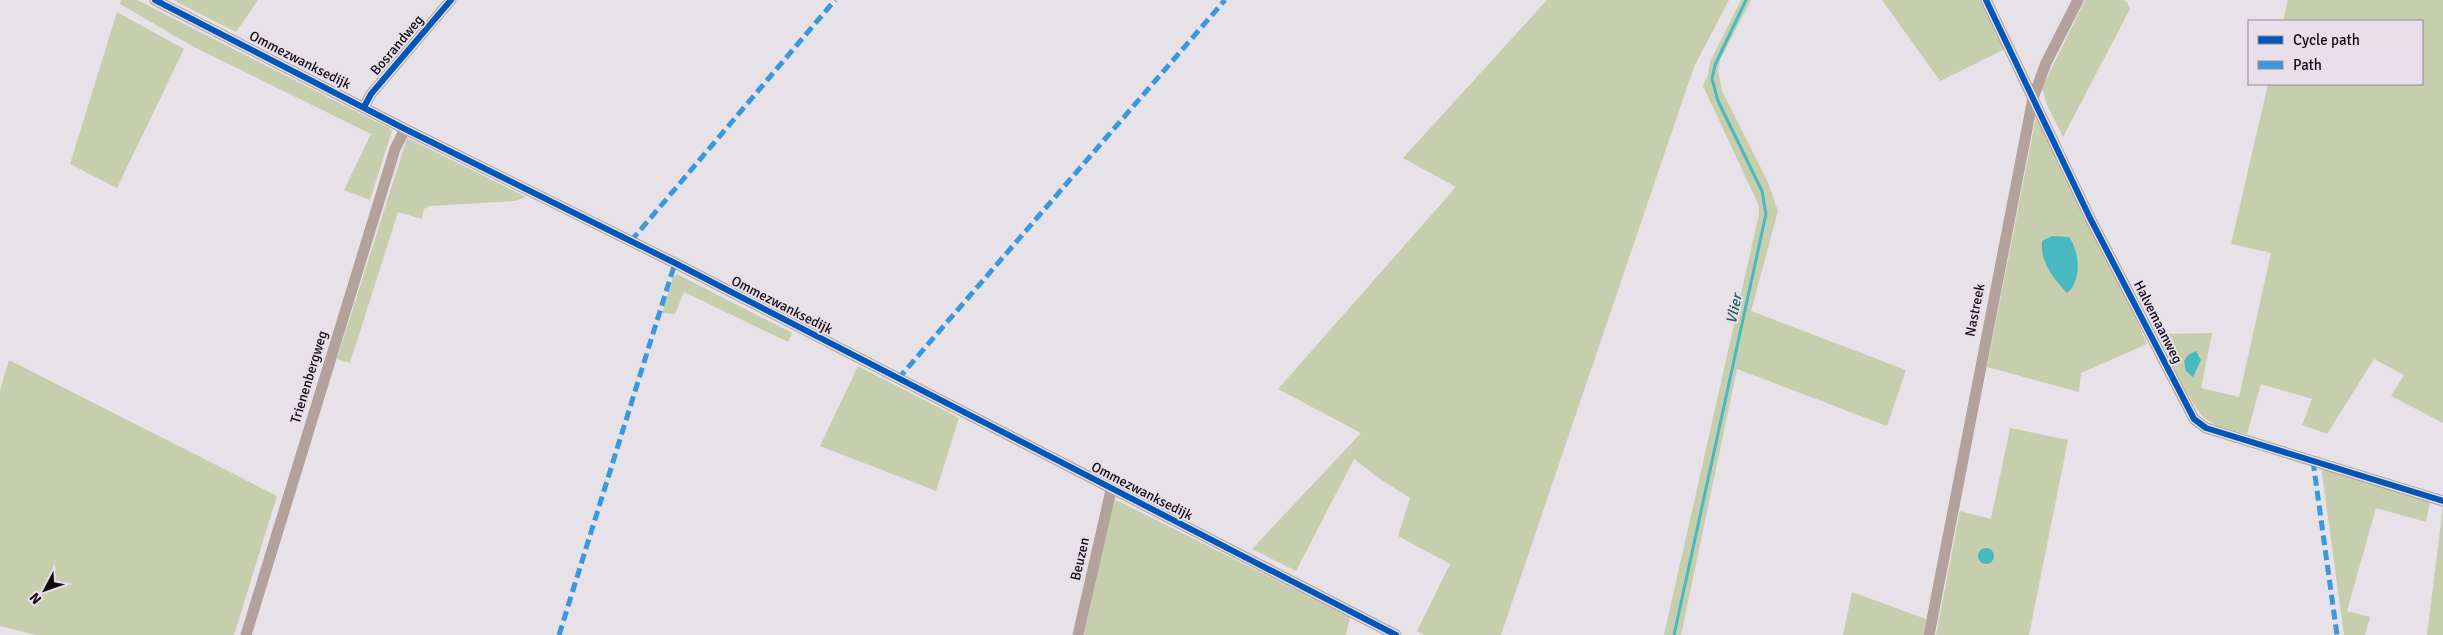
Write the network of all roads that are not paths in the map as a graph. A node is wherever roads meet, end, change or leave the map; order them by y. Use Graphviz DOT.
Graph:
graph roads {
  1 [pos="155,0"];
  2 [pos="451,0"];
  3 [pos="1986,0"];
  4 [pos="2078,0"];
  5 [pos="2033,98"];
  6 [pos="364,107"];
  7 [pos="405,129"];
  8 [pos="1111,490"];
  9 [pos="2443,502"];
  10 [pos="246,635"];
  11 [pos="1078,635"];
  12 [pos="1396,635"];
  13 [pos="1929,635"];
  1 -- 6 [label="street, Ommezwanksedijk"];
  2 -- 6 [label="street, Bosrandweg"];
  3 -- 5 [label="street, Halvemaanweg"];
  4 -- 5 [label="street, Nastreek"];
  5 -- 9 [label="street, Halvemaanweg"];
  5 -- 13 [label="street, Nastreek"];
  6 -- 7 [label="street, Ommezwanksedijk"];
  7 -- 8 [label="street, Ommezwanksedijk"];
  7 -- 10 [label="street, Trienenbergweg"];
  8 -- 11 [label="street, Beuzen"];
  8 -- 12 [label="street, Ommezwanksedijk"];
}
